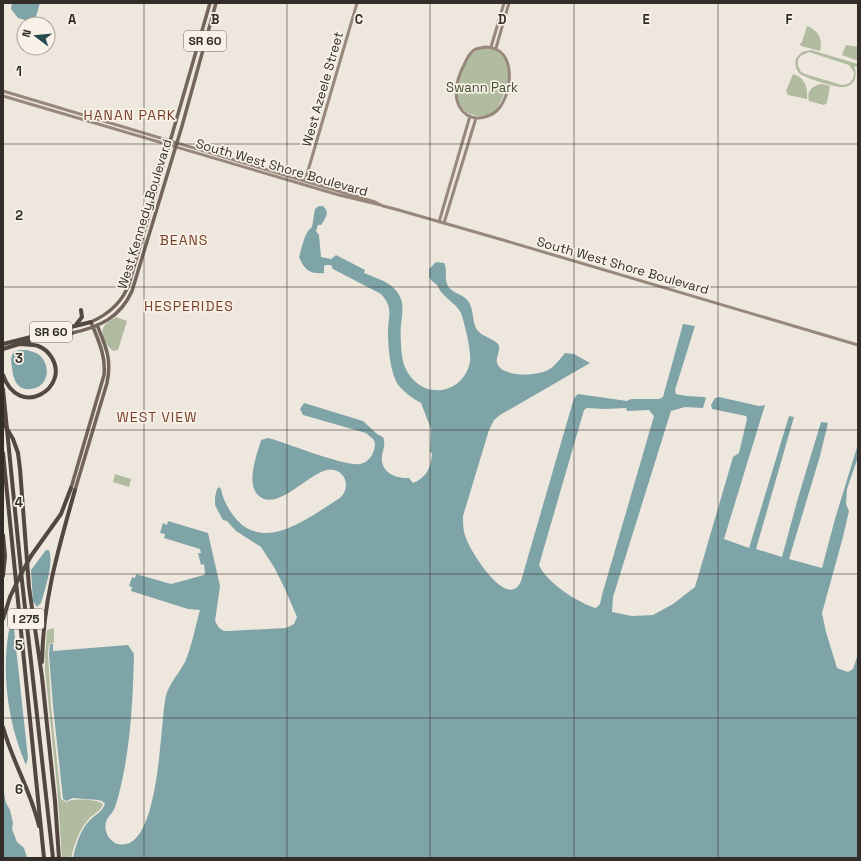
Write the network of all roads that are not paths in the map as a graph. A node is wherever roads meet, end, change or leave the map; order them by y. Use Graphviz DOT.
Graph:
graph roads {
  1 [pos="357,3"];
  2 [pos="504,3"];
  3 [pos="509,3"];
  4 [pos="212,4"];
  5 [pos="491,47"];
  6 [pos="496,48"];
  7 [pos="3,90"];
  8 [pos="3,96"];
  9 [pos="470,116"];
  10 [pos="476,118"];
  11 [pos="170,140"];
  12 [pos="176,144"];
  13 [pos="169,145"];
  14 [pos="305,181"];
  15 [pos="383,206"];
  16 [pos="440,222"];
  17 [pos="444,223"];
  18 [pos="140,246"];
  19 [pos="146,248"];
  20 [pos="132,273"];
  21 [pos="136,282"];
  22 [pos="121,300"];
  23 [pos="81,310"];
  24 [pos="116,314"];
  25 [pos="93,321"];
  26 [pos="75,326"];
  27 [pos="98,326"];
  28 [pos="93,328"];
  29 [pos="72,333"];
  30 [pos="3,344"];
  31 [pos="20,344"];
  32 [pos="858,345"];
  33 [pos="3,349"];
  34 [pos="3,375"];
  35 [pos="3,390"];
  36 [pos="91,418"];
  37 [pos="96,420"];
  38 [pos="3,422"];
  39 [pos="3,453"];
  40 [pos="73,489"];
  41 [pos="3,535"];
  42 [pos="3,576"];
  43 [pos="3,619"];
  44 [pos="42,677"];
  45 [pos="3,727"];
  46 [pos="3,735"];
  47 [pos="14,760"];
  48 [pos="44,850"];
  49 [pos="44,858"];
  50 [pos="53,858"];
  51 [pos="59,858"];
  1 -- 14 [label="street, West Azeele Street"];
  2 -- 5 [label="street"];
  3 -- 6 [label="street"];
  4 -- 11 [label="main road, West Kennedy Boulevard / SR 60"];
  4 -- 12 [label="main road, West Kennedy Boulevard / SR 60"];
  5 -- 6 [label="street"];
  5 -- 9 [label="street"];
  6 -- 10 [label="street"];
  7 -- 11 [label="street"];
  8 -- 13 [label="street"];
  9 -- 10 [label="street"];
  9 -- 16 [label="street"];
  10 -- 17 [label="street"];
  11 -- 12 [label="street"];
  11 -- 13 [label="main road, West Kennedy Boulevard / SR 60"];
  12 -- 13 [label="street"];
  12 -- 14 [label="street, South West Shore Boulevard"];
  12 -- 15 [label="street, South West Shore Boulevard"];
  12 -- 19 [label="main road, West Kennedy Boulevard / SR 60"];
  13 -- 18 [label="main road, West Kennedy Boulevard / SR 60"];
  14 -- 15 [label="street, South West Shore Boulevard"];
  15 -- 16 [label="street, South West Shore Boulevard"];
  16 -- 17 [label="street, South West Shore Boulevard"];
  17 -- 32 [label="street, South West Shore Boulevard"];
  18 -- 19 [label="main road"];
  18 -- 20 [label="main road, West Kennedy Boulevard / SR 60"];
  19 -- 21 [label="main road, West Kennedy Boulevard / SR 60"];
  20 -- 21 [label="main road"];
  20 -- 22 [label="main road, West Kennedy Boulevard / SR 60"];
  21 -- 24 [label="main road, West Kennedy Boulevard / SR 60"];
  22 -- 24 [label="main road"];
  22 -- 25 [label="main road, West Kennedy Boulevard / SR 60"];
  23 -- 26 [label="highway"];
  24 -- 27 [label="main road, West Kennedy Boulevard / SR 60"];
  25 -- 26 [label="highway, SR 60"];
  25 -- 27 [label="main road"];
  25 -- 28 [label="main road"];
  26 -- 30 [label="highway, SR 60"];
  27 -- 28 [label="main road, SR 60"];
  27 -- 37 [label="main road"];
  28 -- 29 [label="main road, SR 60"];
  28 -- 36 [label="main road"];
  29 -- 31 [label="highway, SR 60"];
  31 -- 33 [label="highway, SR 60"];
  31 -- 34 [label="highway"];
  35 -- 50 [label="highway, I 275"];
  36 -- 37 [label="main road"];
  36 -- 40 [label="main road"];
  37 -- 40 [label="main road"];
  38 -- 44 [label="highway, bridge"];
  39 -- 48 [label="highway, I 275"];
  40 -- 43 [label="highway, bridge"];
  40 -- 44 [label="highway"];
  41 -- 42 [label="highway"];
  44 -- 51 [label="highway"];
  45 -- 47 [label="highway"];
  46 -- 47 [label="highway"];
  47 -- 48 [label="highway"];
  48 -- 49 [label="highway, I 275"];
}
